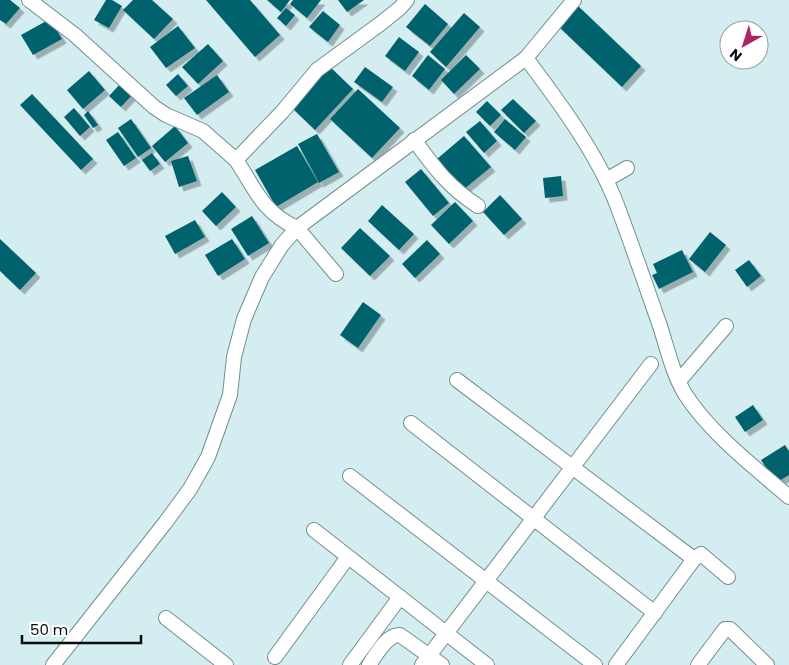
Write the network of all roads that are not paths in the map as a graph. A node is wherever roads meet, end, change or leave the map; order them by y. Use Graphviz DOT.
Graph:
graph roads {
  1 [pos="29,0"];
  2 [pos="574,0"];
  3 [pos="399,3"];
  4 [pos="526,58"];
  5 [pos="414,140"];
  6 [pos="236,160"];
  7 [pos="627,168"];
  8 [pos="606,180"];
  9 [pos="478,206"];
  10 [pos="297,228"];
  11 [pos="336,274"];
  12 [pos="726,326"];
  13 [pos="651,364"];
  14 [pos="457,380"];
  15 [pos="679,381"];
  16 [pos="411,423"];
  17 [pos="572,467"];
  18 [pos="350,476"];
  19 [pos="789,497"];
  20 [pos="533,519"];
  21 [pos="314,530"];
  22 [pos="348,557"];
  23 [pos="694,559"];
  24 [pos="728,577"];
  25 [pos="486,581"];
  26 [pos="400,597"];
  27 [pos="655,613"];
  28 [pos="166,618"];
  29 [pos="446,633"];
  30 [pos="275,657"];
  31 [pos="425,660"];
  32 [pos="53,665"];
  33 [pos="226,665"];
  34 [pos="350,665"];
  35 [pos="369,665"];
  36 [pos="442,665"];
  37 [pos="487,665"];
  38 [pos="594,665"];
  39 [pos="616,665"];
  40 [pos="698,665"];
  41 [pos="767,665"];
  1 -- 6 [label="street"];
  2 -- 4 [label="street"];
  3 -- 6 [label="street"];
  4 -- 5 [label="street"];
  4 -- 8 [label="street"];
  5 -- 9 [label="street"];
  5 -- 10 [label="street"];
  6 -- 10 [label="street"];
  7 -- 8 [label="street"];
  8 -- 15 [label="street"];
  10 -- 11 [label="street"];
  10 -- 32 [label="street"];
  12 -- 15 [label="street"];
  13 -- 17 [label="street"];
  14 -- 17 [label="street"];
  15 -- 19 [label="street"];
  16 -- 20 [label="street"];
  17 -- 20 [label="street"];
  17 -- 23 [label="street"];
  18 -- 25 [label="street"];
  20 -- 25 [label="street"];
  20 -- 27 [label="street"];
  21 -- 22 [label="street"];
  22 -- 26 [label="street"];
  22 -- 30 [label="street"];
  23 -- 24 [label="street"];
  23 -- 27 [label="street"];
  25 -- 29 [label="street"];
  25 -- 38 [label="street"];
  26 -- 29 [label="street"];
  26 -- 34 [label="street"];
  27 -- 39 [label="street"];
  28 -- 33 [label="street"];
  29 -- 31 [label="street"];
  29 -- 37 [label="street"];
  31 -- 35 [label="street"];
  31 -- 36 [label="street"];
  40 -- 41 [label="street"];
}
